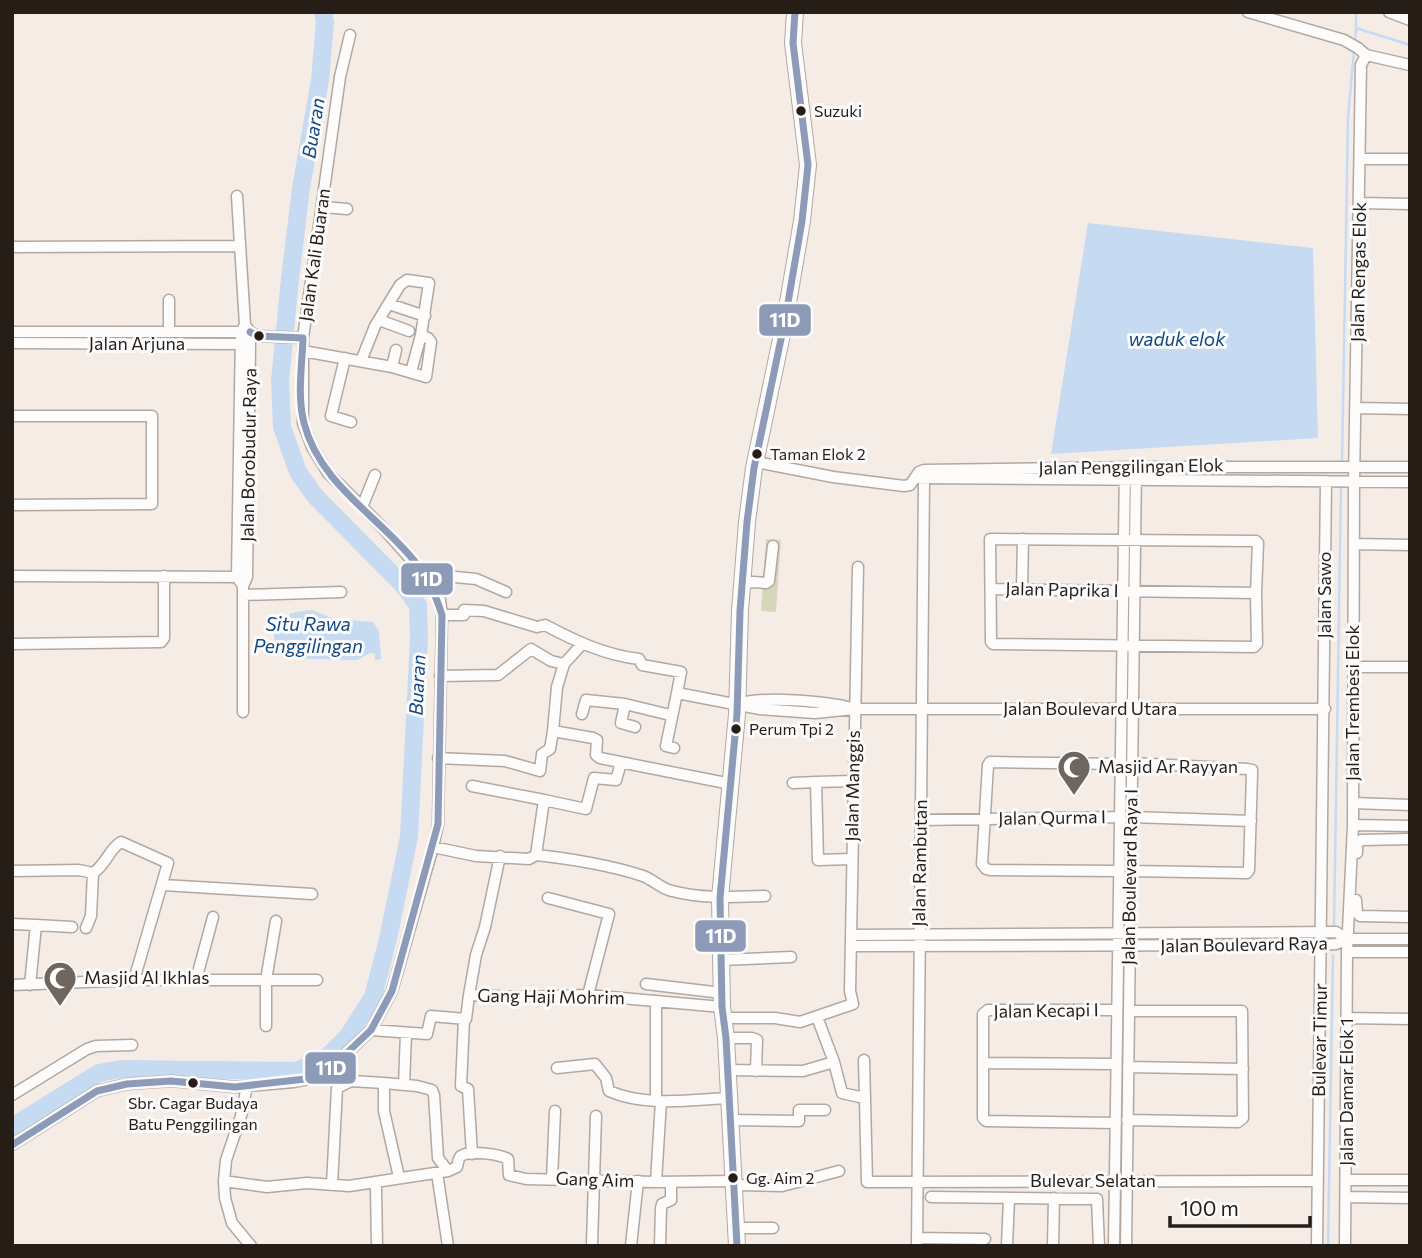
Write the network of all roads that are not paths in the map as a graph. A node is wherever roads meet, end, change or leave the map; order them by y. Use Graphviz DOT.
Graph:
graph roads {
  1 [pos="795,12"];
  2 [pos="1248,12"];
  3 [pos="1390,12"];
  4 [pos="1410,20"];
  5 [pos="350,35"];
  6 [pos="1362,51"];
  7 [pos="1410,65"];
  8 [pos="1361,159"];
  9 [pos="1410,159"];
  10 [pos="237,196"];
  11 [pos="1360,203"];
  12 [pos="1410,204"];
  13 [pos="323,207"];
  14 [pos="346,209"];
  15 [pos="240,246"];
  16 [pos="12,247"];
  17 [pos="169,300"];
  18 [pos="389,304"];
  19 [pos="425,316"];
  20 [pos="379,320"];
  21 [pos="409,331"];
  22 [pos="12,332"];
  23 [pos="169,332"];
  24 [pos="250,336"];
  25 [pos="301,337"];
  26 [pos="28,338"];
  27 [pos="124,338"];
  28 [pos="12,344"];
  29 [pos="396,350"];
  30 [pos="303,352"];
  31 [pos="345,358"];
  32 [pos="361,361"];
  33 [pos="392,367"];
  34 [pos="1356,408"];
  35 [pos="1410,409"];
  36 [pos="12,416"];
  37 [pos="351,422"];
  38 [pos="755,462"];
  39 [pos="1130,467"];
  40 [pos="1352,467"];
  41 [pos="1410,467"];
  42 [pos="375,475"];
  43 [pos="920,479"];
  44 [pos="1130,480"];
  45 [pos="1330,481"];
  46 [pos="1352,481"];
  47 [pos="1410,482"];
  48 [pos="12,505"];
  49 [pos="362,507"];
  50 [pos="1023,539"];
  51 [pos="1129,540"];
  52 [pos="1354,544"];
  53 [pos="1410,545"];
  54 [pos="772,546"];
  55 [pos="858,567"];
  56 [pos="424,573"];
  57 [pos="12,576"];
  58 [pos="164,576"];
  59 [pos="243,584"];
  60 [pos="742,584"];
  61 [pos="990,589"];
  62 [pos="1022,590"];
  63 [pos="1129,591"];
  64 [pos="341,592"];
  65 [pos="506,592"];
  66 [pos="1256,593"];
  67 [pos="442,615"];
  68 [pos="537,627"];
  69 [pos="583,643"];
  70 [pos="12,645"];
  71 [pos="1128,647"];
  72 [pos="531,649"];
  73 [pos="564,663"];
  74 [pos="1354,667"];
  75 [pos="1410,667"];
  76 [pos="440,676"];
  77 [pos="677,693"];
  78 [pos="625,704"];
  79 [pos="737,704"];
  80 [pos="854,709"];
  81 [pos="921,709"];
  82 [pos="1127,709"];
  83 [pos="1325,709"];
  84 [pos="243,712"];
  85 [pos="583,714"];
  86 [pos="670,715"];
  87 [pos="635,727"];
  88 [pos="553,731"];
  89 [pos="674,748"];
  90 [pos="438,758"];
  91 [pos="621,763"];
  92 [pos="1126,764"];
  93 [pos="853,781"];
  94 [pos="816,782"];
  95 [pos="793,783"];
  96 [pos="731,784"];
  97 [pos="472,786"];
  98 [pos="544,800"];
  99 [pos="1353,803"];
  100 [pos="1410,805"];
  101 [pos="1126,817"];
  102 [pos="985,819"];
  103 [pos="920,820"];
  104 [pos="1251,821"];
  105 [pos="1353,825"];
  106 [pos="1410,826"];
  107 [pos="1410,839"];
  108 [pos="433,847"];
  109 [pos="536,855"];
  110 [pos="500,856"];
  111 [pos="851,859"];
  112 [pos="12,871"];
  113 [pos="1125,871"];
  114 [pos="93,873"];
  115 [pos="163,885"];
  116 [pos="312,894"];
  117 [pos="765,895"];
  118 [pos="548,898"];
  119 [pos="720,898"];
  120 [pos="213,916"];
  121 [pos="1395,916"];
  122 [pos="1410,917"];
  123 [pos="276,921"];
  124 [pos="12,924"];
  125 [pos="36,925"];
  126 [pos="72,927"];
  127 [pos="86,928"];
  128 [pos="1322,933"];
  129 [pos="1348,939"];
  130 [pos="1395,939"];
  131 [pos="1410,939"];
  132 [pos="919,940"];
  133 [pos="1124,940"];
  134 [pos="851,941"];
  135 [pos="1321,945"];
  136 [pos="1347,952"];
  137 [pos="1410,952"];
  138 [pos="791,957"];
  139 [pos="720,960"];
  140 [pos="134,981"];
  141 [pos="196,981"];
  142 [pos="266,981"];
  143 [pos="317,981"];
  144 [pos="646,984"];
  145 [pos="12,985"];
  146 [pos="30,985"];
  147 [pos="469,995"];
  148 [pos="588,995"];
  149 [pos="656,1001"];
  150 [pos="723,1006"];
  151 [pos="1123,1011"];
  152 [pos="817,1017"];
  153 [pos="1347,1018"];
  154 [pos="464,1019"];
  155 [pos="1410,1019"];
  156 [pos="266,1027"];
  157 [pos="371,1030"];
  158 [pos="412,1034"];
  159 [pos="726,1038"];
  160 [pos="132,1045"];
  161 [pos="864,1060"];
  162 [pos="834,1062"];
  163 [pos="984,1063"];
  164 [pos="1122,1066"];
  165 [pos="557,1068"];
  166 [pos="1243,1069"];
  167 [pos="727,1070"];
  168 [pos="757,1071"];
  169 [pos="384,1083"];
  170 [pos="404,1085"];
  171 [pos="247,1086"];
  172 [pos="12,1095"];
  173 [pos="728,1098"];
  174 [pos="864,1098"];
  175 [pos="658,1101"];
  176 [pos="825,1110"];
  177 [pos="555,1111"];
  178 [pos="596,1116"];
  179 [pos="730,1120"];
  180 [pos="1128,1120"];
  181 [pos="1116,1123"];
  182 [pos="12,1145"];
  183 [pos="472,1154"];
  184 [pos="839,1171"];
  185 [pos="442,1172"];
  186 [pos="399,1177"];
  187 [pos="552,1179"];
  188 [pos="595,1180"];
  189 [pos="1346,1180"];
  190 [pos="1410,1180"];
  191 [pos="224,1181"];
  192 [pos="638,1181"];
  193 [pos="918,1181"];
  194 [pos="1121,1181"];
  195 [pos="1318,1181"];
  196 [pos="656,1182"];
  197 [pos="671,1182"];
  198 [pos="374,1183"];
  199 [pos="735,1183"];
  200 [pos="332,1185"];
  201 [pos="931,1197"];
  202 [pos="1346,1197"];
  203 [pos="1009,1198"];
  204 [pos="1054,1198"];
  205 [pos="1410,1198"];
  206 [pos="737,1228"];
  207 [pos="773,1228"];
  208 [pos="985,1239"];
  209 [pos="917,1242"];
  210 [pos="592,1244"];
  211 [pos="251,1246"];
  212 [pos="377,1246"];
  213 [pos="448,1246"];
  214 [pos="631,1246"];
  215 [pos="660,1246"];
  216 [pos="737,1246"];
  217 [pos="1007,1246"];
  218 [pos="1053,1246"];
  219 [pos="1099,1246"];
  220 [pos="1114,1246"];
  221 [pos="1126,1246"];
  222 [pos="1317,1246"];
  223 [pos="1345,1246"];
  1 -- 38 [label="main road"];
  2 -- 6 [label="street"];
  3 -- 4 [label="street"];
  5 -- 13 [label="street, Jalan Kali Buaran"];
  6 -- 7 [label="street"];
  6 -- 8 [label="street, Jalan Rengas Elok"];
  8 -- 9 [label="street"];
  8 -- 11 [label="street, Jalan Rengas Elok"];
  10 -- 15 [label="street, Jalan Borobudur Raya"];
  11 -- 12 [label="street"];
  11 -- 34 [label="street, Jalan Rengas Elok"];
  13 -- 14 [label="street"];
  13 -- 25 [label="street, Jalan Kali Buaran"];
  15 -- 16 [label="street"];
  15 -- 24 [label="street, Jalan Borobudur Raya"];
  17 -- 23 [label="street"];
  18 -- 19 [label="street"];
  18 -- 19 [label="street"];
  18 -- 20 [label="street"];
  19 -- 33 [label="street"];
  20 -- 21 [label="street"];
  20 -- 32 [label="street"];
  22 -- 26 [label="street, Jalan Arjuna"];
  23 -- 24 [label="street, Jalan Arjuna"];
  23 -- 27 [label="street, Jalan Arjuna"];
  24 -- 25 [label="street, Jalan Arjuna"];
  24 -- 27 [label="street, Jalan Arjuna"];
  24 -- 59 [label="street, Jalan Borobudur Raya"];
  25 -- 30 [label="street, Jalan Kali Buaran"];
  26 -- 27 [label="street, Jalan Arjuna"];
  26 -- 28 [label="street, Jalan Arjuna"];
  29 -- 33 [label="street"];
  30 -- 31 [label="street"];
  30 -- 49 [label="street, Jalan Kali Buaran"];
  31 -- 32 [label="street"];
  31 -- 37 [label="street"];
  32 -- 33 [label="street"];
  34 -- 35 [label="street"];
  34 -- 40 [label="street, Jalan Rengas Elok"];
  36 -- 48 [label="street"];
  38 -- 43 [label="street, Jalan Penggilingan Elok"];
  38 -- 60 [label="main road"];
  39 -- 40 [label="street, Jalan Penggilingan Elok"];
  39 -- 43 [label="street, Jalan Penggilingan Elok"];
  39 -- 44 [label="street, Jalan Boulevard Raya I"];
  40 -- 41 [label="street, Jalan Penggilingan Elok"];
  40 -- 46 [label="street, Jalan Trembesi Elok"];
  42 -- 49 [label="street"];
  43 -- 44 [label="street, Jalan Penggilingan Elok"];
  43 -- 81 [label="street, Jalan Rambutan"];
  44 -- 45 [label="street, Jalan Penggilingan Elok"];
  44 -- 51 [label="street, Jalan Boulevard Raya I"];
  45 -- 46 [label="street, Jalan Penggilingan Elok"];
  45 -- 83 [label="street, Jalan Sawo"];
  46 -- 47 [label="street, Jalan Penggilingan Elok"];
  46 -- 52 [label="street, Jalan Trembesi Elok"];
  49 -- 56 [label="street, Jalan Kali Buaran"];
  50 -- 51 [label="street"];
  50 -- 61 [label="street"];
  50 -- 62 [label="street"];
  51 -- 63 [label="street, Jalan Boulevard Raya I"];
  51 -- 66 [label="street"];
  52 -- 53 [label="street"];
  52 -- 74 [label="street, Jalan Trembesi Elok"];
  54 -- 60 [label="street"];
  55 -- 80 [label="street, Jalan Manggis"];
  56 -- 65 [label="street"];
  56 -- 67 [label="street, Jalan Kali Buaran"];
  57 -- 58 [label="street"];
  58 -- 59 [label="street"];
  58 -- 70 [label="street"];
  59 -- 64 [label="street"];
  59 -- 84 [label="street, Jalan Borobudur Raya"];
  60 -- 79 [label="main road"];
  61 -- 62 [label="street, Jalan Paprika I"];
  61 -- 71 [label="street"];
  62 -- 63 [label="street, Jalan Paprika I"];
  63 -- 66 [label="street, Jalan Paprika I"];
  63 -- 71 [label="street, Jalan Boulevard Raya I"];
  66 -- 71 [label="street"];
  67 -- 68 [label="street"];
  67 -- 76 [label="street, Jalan Kali Buaran"];
  68 -- 69 [label="street"];
  68 -- 72 [label="street"];
  69 -- 73 [label="street"];
  69 -- 77 [label="street"];
  71 -- 82 [label="street, Jalan Boulevard Raya I"];
  72 -- 73 [label="street"];
  72 -- 76 [label="street"];
  73 -- 88 [label="street"];
  74 -- 75 [label="street"];
  74 -- 99 [label="street, Jalan Trembesi Elok"];
  76 -- 90 [label="street, Jalan Kali Buaran"];
  77 -- 79 [label="street, Jalan Boulevard Utara"];
  77 -- 86 [label="street"];
  78 -- 85 [label="street"];
  78 -- 86 [label="street"];
  78 -- 87 [label="street"];
  79 -- 80 [label="street, Jalan Boulevard Utara"];
  79 -- 96 [label="main road"];
  80 -- 81 [label="street, Jalan Boulevard Utara"];
  80 -- 93 [label="street, Jalan Manggis"];
  81 -- 82 [label="street, Jalan Boulevard Utara"];
  81 -- 103 [label="street, Jalan Rambutan"];
  82 -- 83 [label="street, Jalan Boulevard Utara"];
  82 -- 92 [label="street, Jalan Boulevard Raya I"];
  83 -- 128 [label="street, Bulevar Timur"];
  86 -- 89 [label="street"];
  88 -- 90 [label="street"];
  88 -- 91 [label="street"];
  90 -- 108 [label="street, Jalan Kali Buaran"];
  91 -- 96 [label="street"];
  91 -- 98 [label="street"];
  92 -- 101 [label="street, Jalan Boulevard Raya I"];
  92 -- 102 [label="street"];
  92 -- 104 [label="street"];
  93 -- 94 [label="street"];
  93 -- 111 [label="street, Jalan Manggis"];
  94 -- 95 [label="street"];
  94 -- 111 [label="street"];
  96 -- 119 [label="main road"];
  97 -- 98 [label="street"];
  98 -- 109 [label="street"];
  99 -- 100 [label="street"];
  99 -- 105 [label="street, Jalan Trembesi Elok"];
  101 -- 102 [label="street, Jalan Qurma I"];
  101 -- 104 [label="street, Jalan Qurma I"];
  101 -- 113 [label="street, Jalan Boulevard Raya I"];
  102 -- 103 [label="street, Jalan Qurma I"];
  102 -- 113 [label="street"];
  103 -- 132 [label="street, Jalan Rambutan"];
  104 -- 113 [label="street"];
  105 -- 106 [label="street"];
  105 -- 129 [label="street, Jalan Trembesi Elok"];
  107 -- 121 [label="street"];
  108 -- 110 [label="street"];
  108 -- 157 [label="street, Jalan Kali Buaran"];
  109 -- 110 [label="street"];
  109 -- 119 [label="street"];
  110 -- 147 [label="street"];
  111 -- 134 [label="street, Jalan Manggis"];
  112 -- 114 [label="street"];
  113 -- 133 [label="street, Jalan Boulevard Raya I"];
  114 -- 115 [label="street"];
  114 -- 127 [label="street"];
  115 -- 116 [label="street"];
  115 -- 140 [label="street"];
  117 -- 119 [label="street"];
  118 -- 148 [label="street"];
  119 -- 139 [label="main road"];
  120 -- 141 [label="street"];
  121 -- 122 [label="street"];
  121 -- 130 [label="street"];
  123 -- 142 [label="street"];
  124 -- 125 [label="street"];
  125 -- 126 [label="street"];
  125 -- 146 [label="street"];
  128 -- 129 [label="street, Jalan Boulevard Raya"];
  128 -- 133 [label="street, Jalan Boulevard Raya"];
  128 -- 135 [label="street, Bulevar Timur"];
  129 -- 130 [label="street"];
  129 -- 135 [label="street, Jalan Boulevard Raya"];
  129 -- 136 [label="street, Jalan Damar Elok 1"];
  130 -- 131 [label="street"];
  132 -- 133 [label="street, Jalan Boulevard Raya"];
  132 -- 134 [label="street, Jalan Boulevard Raya"];
  132 -- 193 [label="street, Jalan Rambutan"];
  133 -- 135 [label="street, Jalan Boulevard Raya"];
  133 -- 151 [label="street, Jalan Boulevard Raya I"];
  134 -- 152 [label="street, Jalan Manggis"];
  135 -- 195 [label="street, Bulevar Timur"];
  136 -- 137 [label="street"];
  136 -- 153 [label="street, Jalan Damar Elok 1"];
  138 -- 139 [label="street"];
  139 -- 150 [label="main road"];
  140 -- 141 [label="street"];
  140 -- 146 [label="street"];
  141 -- 142 [label="street"];
  142 -- 143 [label="street"];
  142 -- 156 [label="street"];
  144 -- 150 [label="street"];
  145 -- 146 [label="street"];
  147 -- 148 [label="street, Gang Haji Mohrim"];
  147 -- 154 [label="street, Gang Haji Mohrim"];
  148 -- 149 [label="street, Gang Haji Mohrim"];
  149 -- 150 [label="street, Gang Haji Mohrim"];
  149 -- 175 [label="street"];
  150 -- 152 [label="street"];
  150 -- 159 [label="main road"];
  151 -- 163 [label="street, Jalan Kecapi I"];
  151 -- 164 [label="street, Jalan Boulevard Raya I"];
  151 -- 166 [label="street"];
  152 -- 162 [label="street"];
  153 -- 155 [label="street"];
  153 -- 189 [label="street, Jalan Damar Elok 1"];
  154 -- 158 [label="street, Gang Haji Mohrim"];
  154 -- 183 [label="street"];
  157 -- 158 [label="street"];
  157 -- 171 [label="street, Jalan Kali Buaran"];
  158 -- 170 [label="street"];
  159 -- 167 [label="main road"];
  159 -- 168 [label="street"];
  160 -- 172 [label="street"];
  161 -- 174 [label="street"];
  162 -- 168 [label="street"];
  162 -- 174 [label="street"];
  163 -- 164 [label="street"];
  163 -- 181 [label="street"];
  164 -- 166 [label="street"];
  164 -- 180 [label="street, Jalan Boulevard Raya I"];
  164 -- 181 [label="street, Jalan Boulevard Raya I"];
  165 -- 175 [label="street"];
  166 -- 180 [label="street"];
  167 -- 168 [label="street"];
  167 -- 173 [label="main road"];
  169 -- 170 [label="street"];
  169 -- 186 [label="street"];
  169 -- 200 [label="street"];
  170 -- 185 [label="street"];
  171 -- 182 [label="street, Jalan Kali Buaran"];
  171 -- 191 [label="street"];
  173 -- 175 [label="street"];
  173 -- 179 [label="main road"];
  174 -- 193 [label="street, Bulevar Selatan"];
  175 -- 196 [label="street"];
  176 -- 179 [label="street"];
  177 -- 187 [label="street"];
  178 -- 188 [label="street"];
  179 -- 199 [label="main road"];
  180 -- 194 [label="street, Jalan Boulevard Raya I"];
  181 -- 194 [label="street, Jalan Boulevard Raya I"];
  183 -- 185 [label="street"];
  183 -- 187 [label="street, Gang Aim"];
  184 -- 199 [label="street, Gang Aim"];
  185 -- 186 [label="street"];
  185 -- 213 [label="street"];
  186 -- 198 [label="street"];
  187 -- 188 [label="street, Gang Aim"];
  188 -- 192 [label="street, Gang Aim"];
  188 -- 210 [label="street"];
  189 -- 190 [label="street"];
  189 -- 202 [label="street, Jalan Damar Elok 1"];
  191 -- 200 [label="street"];
  191 -- 211 [label="street"];
  192 -- 196 [label="street, Gang Aim"];
  192 -- 214 [label="street"];
  193 -- 194 [label="street, Bulevar Selatan"];
  193 -- 209 [label="street, Jalan Rambutan"];
  194 -- 195 [label="street, Bulevar Selatan"];
  194 -- 220 [label="street, Jalan Boulevard Raya I"];
  194 -- 221 [label="street, Jalan Boulevard Raya I"];
  195 -- 222 [label="street, Bulevar Timur"];
  196 -- 197 [label="street, Gang Aim"];
  197 -- 199 [label="street, Gang Aim"];
  197 -- 215 [label="street"];
  198 -- 200 [label="street"];
  198 -- 212 [label="street"];
  199 -- 206 [label="main road"];
  201 -- 203 [label="street"];
  202 -- 205 [label="street"];
  202 -- 223 [label="street, Jalan Damar Elok 1"];
  203 -- 204 [label="street"];
  203 -- 217 [label="street"];
  204 -- 218 [label="street"];
  204 -- 219 [label="street"];
  206 -- 207 [label="street"];
  206 -- 216 [label="main road"];
  208 -- 209 [label="street"];
}
